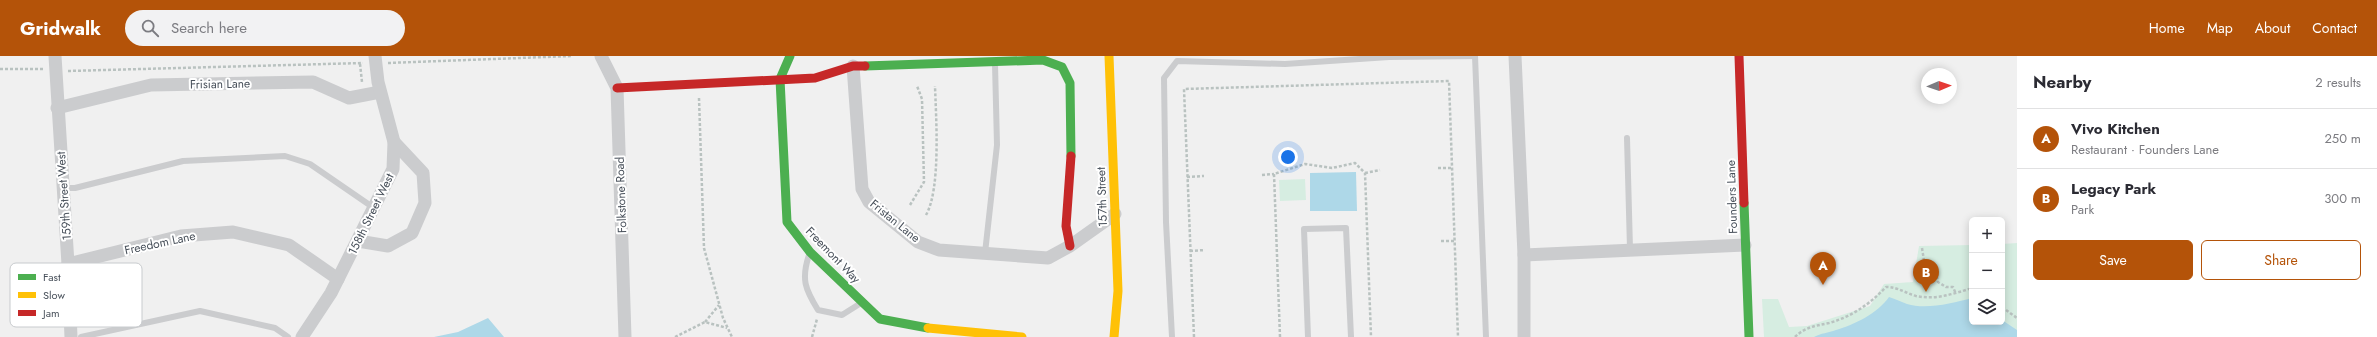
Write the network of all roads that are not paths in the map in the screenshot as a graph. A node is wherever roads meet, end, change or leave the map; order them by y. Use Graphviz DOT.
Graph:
graph roads {
  1 [pos="55,56"];
  2 [pos="601,56"];
  3 [pos="790,56"];
  4 [pos="1109,56"];
  5 [pos="1475,56"];
  6 [pos="1515,56"];
  7 [pos="1739,56"];
  8 [pos="375,59"];
  9 [pos="995,60"];
  10 [pos="853,66"];
  11 [pos="780,79"];
  12 [pos="617,88"];
  13 [pos="380,92"];
  14 [pos="57,108"];
  15 [pos="1627,138"];
  16 [pos="394,142"];
  17 [pos="63,188"];
  18 [pos="374,208"];
  19 [pos="1115,214"];
  20 [pos="358,241"];
  21 [pos="1745,245"];
  22 [pos="1070,246"];
  23 [pos="1630,249"];
  24 [pos="810,252"];
  25 [pos="986,253"];
  26 [pos="1524,255"];
  27 [pos="68,263"];
  28 [pos="72,263"];
  29 [pos="338,279"];
  30 [pos="863,302"];
  31 [pos="142,324"];
  32 [pos="70,327"];
  33 [pos="127,327"];
  34 [pos="70,337"];
  35 [pos="81,337"];
  36 [pos="288,337"];
  37 [pos="302,337"];
  38 [pos="625,337"];
  39 [pos="1022,337"];
  40 [pos="1114,337"];
  41 [pos="1172,337"];
  42 [pos="1308,337"];
  43 [pos="1351,337"];
  44 [pos="1486,337"];
  45 [pos="1524,337"];
  46 [pos="1748,337"];
  1 -- 14 [label="street, 159th Street West"];
  2 -- 12 [label="street, Folkstone Road"];
  3 -- 11 [label="street, Freemont Way"];
  4 -- 19 [label="street, 157th Street"];
  5 -- 41 [label="lane"];
  5 -- 44 [label="lane"];
  6 -- 26 [label="street"];
  7 -- 21 [label="street, Founders Lane"];
  8 -- 13 [label="street, 158th Street West"];
  9 -- 10 [label="street"];
  9 -- 22 [label="street"];
  9 -- 25 [label="lane"];
  10 -- 11 [label="street"];
  10 -- 25 [label="street, Fristan Lane"];
  11 -- 12 [label="street"];
  11 -- 24 [label="street, Freemont Way"];
  12 -- 38 [label="street, Folkstone Road"];
  13 -- 14 [label="street, Frisian Lane"];
  13 -- 16 [label="street, 158th Street West"];
  14 -- 17 [label="street, 159th Street West"];
  15 -- 23 [label="lane"];
  16 -- 18 [label="street, 158th Street West"];
  16 -- 20 [label="street"];
  17 -- 18 [label="lane"];
  17 -- 27 [label="street, 159th Street West"];
  18 -- 20 [label="street, 158th Street West"];
  19 -- 22 [label="street, Fristan Lane"];
  19 -- 40 [label="street, 157th Street"];
  20 -- 29 [label="street, 158th Street West"];
  21 -- 23 [label="street"];
  21 -- 46 [label="street, Founders Lane"];
  22 -- 25 [label="street, Fristan Lane"];
  23 -- 26 [label="street"];
  24 -- 30 [label="street, Freemont Way"];
  24 -- 30 [label="lane"];
  26 -- 45 [label="street"];
  28 -- 29 [label="street, Freedom Lane"];
  29 -- 37 [label="street, 158th Street West"];
  30 -- 39 [label="street, Freemont Way"];
  31 -- 36 [label="lane"];
  32 -- 34 [label="street, 159th Street West"];
  33 -- 35 [label="lane"];
  42 -- 43 [label="lane"];
}
